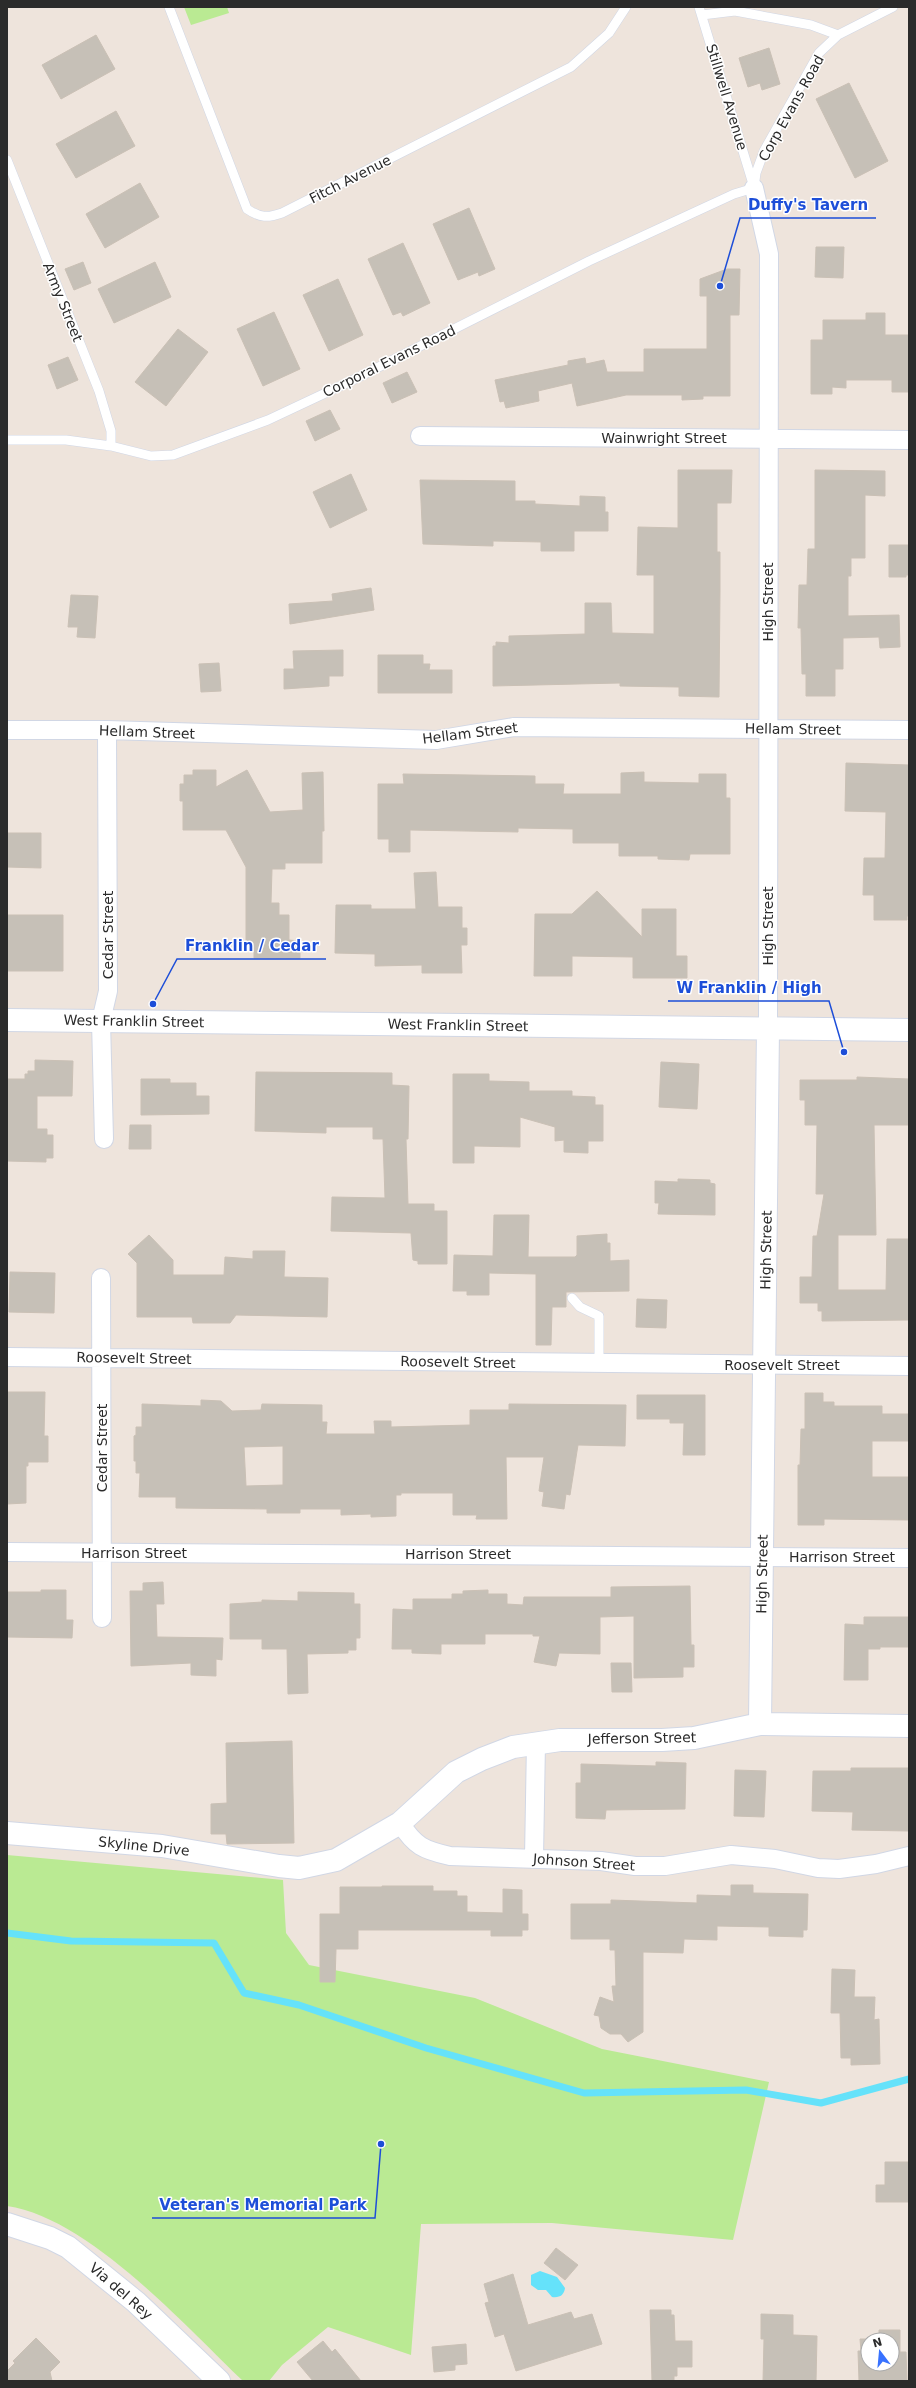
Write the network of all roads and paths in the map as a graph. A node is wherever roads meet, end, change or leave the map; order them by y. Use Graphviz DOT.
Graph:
graph roads {
  1 [pos="168,7"];
  2 [pos="626,7"];
  3 [pos="893,7"];
  4 [pos="701,11"];
  5 [pos="838,35"];
  6 [pos="7,160"];
  7 [pos="754,188"];
  8 [pos="420,436"];
  9 [pos="768,439"];
  10 [pos="7,440"];
  11 [pos="909,440"];
  12 [pos="111,446"];
  13 [pos="768,728"];
  14 [pos="7,730"];
  15 [pos="107,730"];
  16 [pos="909,730"];
  17 [pos="7,1020"];
  18 [pos="101,1021"];
  19 [pos="768,1028"];
  20 [pos="909,1030"];
  21 [pos="104,1139"];
  22 [pos="101,1278"];
  23 [pos="572,1298"];
  24 [pos="7,1357"];
  25 [pos="102,1358"];
  26 [pos="599,1363"];
  27 [pos="764,1365"];
  28 [pos="909,1366"];
  29 [pos="7,1552"];
  30 [pos="101,1553"];
  31 [pos="762,1557"];
  32 [pos="909,1558"];
  33 [pos="102,1618"];
  34 [pos="760,1724"];
  35 [pos="909,1726"];
  36 [pos="536,1742"];
  37 [pos="400,1822"];
  38 [pos="7,1833"];
  39 [pos="909,1856"];
  40 [pos="534,1858"];
  41 [pos="7,2224"];
  42 [pos="219,2381"];
  1 -- 2 [label="lane, Fitch Avenue"];
  3 -- 5 [label="lane, Corp Evans Road"];
  4 -- 5 [label="lane"];
  4 -- 7 [label="lane, Stillwell Avenue"];
  5 -- 7 [label="lane, Corp Evans Road"];
  6 -- 12 [label="lane, Army Street"];
  7 -- 9 [label="street, High Street"];
  7 -- 12 [label="lane, Corporal Evans Road"];
  8 -- 9 [label="street, Wainwright Street"];
  9 -- 11 [label="street, Wainwright Street"];
  9 -- 13 [label="street, High Street"];
  10 -- 12 [label="lane, Corporal Evans Road"];
  13 -- 15 [label="street, Hellam Street"];
  13 -- 16 [label="street, Hellam Street"];
  13 -- 19 [label="street, High Street"];
  14 -- 15 [label="street, Hellam Street"];
  15 -- 18 [label="street, Cedar Street"];
  17 -- 18 [label="street, West Franklin Street"];
  18 -- 19 [label="street, West Franklin Street"];
  18 -- 21 [label="street, Cedar Street"];
  19 -- 20 [label="street, West Franklin Street"];
  19 -- 27 [label="street, High Street"];
  22 -- 25 [label="street, Cedar Street"];
  23 -- 26 [label="lane"];
  24 -- 25 [label="street, Roosevelt Street"];
  25 -- 26 [label="street, Roosevelt Street"];
  25 -- 30 [label="street, Cedar Street"];
  26 -- 27 [label="street, Roosevelt Street"];
  27 -- 28 [label="street, Roosevelt Street"];
  27 -- 31 [label="street, High Street"];
  29 -- 30 [label="street, Harrison Street"];
  30 -- 31 [label="street, Harrison Street"];
  30 -- 33 [label="street, Cedar Street"];
  31 -- 32 [label="street, Harrison Street"];
  31 -- 34 [label="street, High Street"];
  34 -- 35 [label="street, Jefferson Street"];
  34 -- 36 [label="street, Jefferson Street"];
  36 -- 37 [label="street, Jefferson Street"];
  36 -- 40 [label="street"];
  37 -- 38 [label="street, Skyline Drive"];
  37 -- 40 [label="street, Johnson Street"];
  39 -- 40 [label="street, Johnson Street"];
  41 -- 42 [label="street, Via del Rey"];
}
